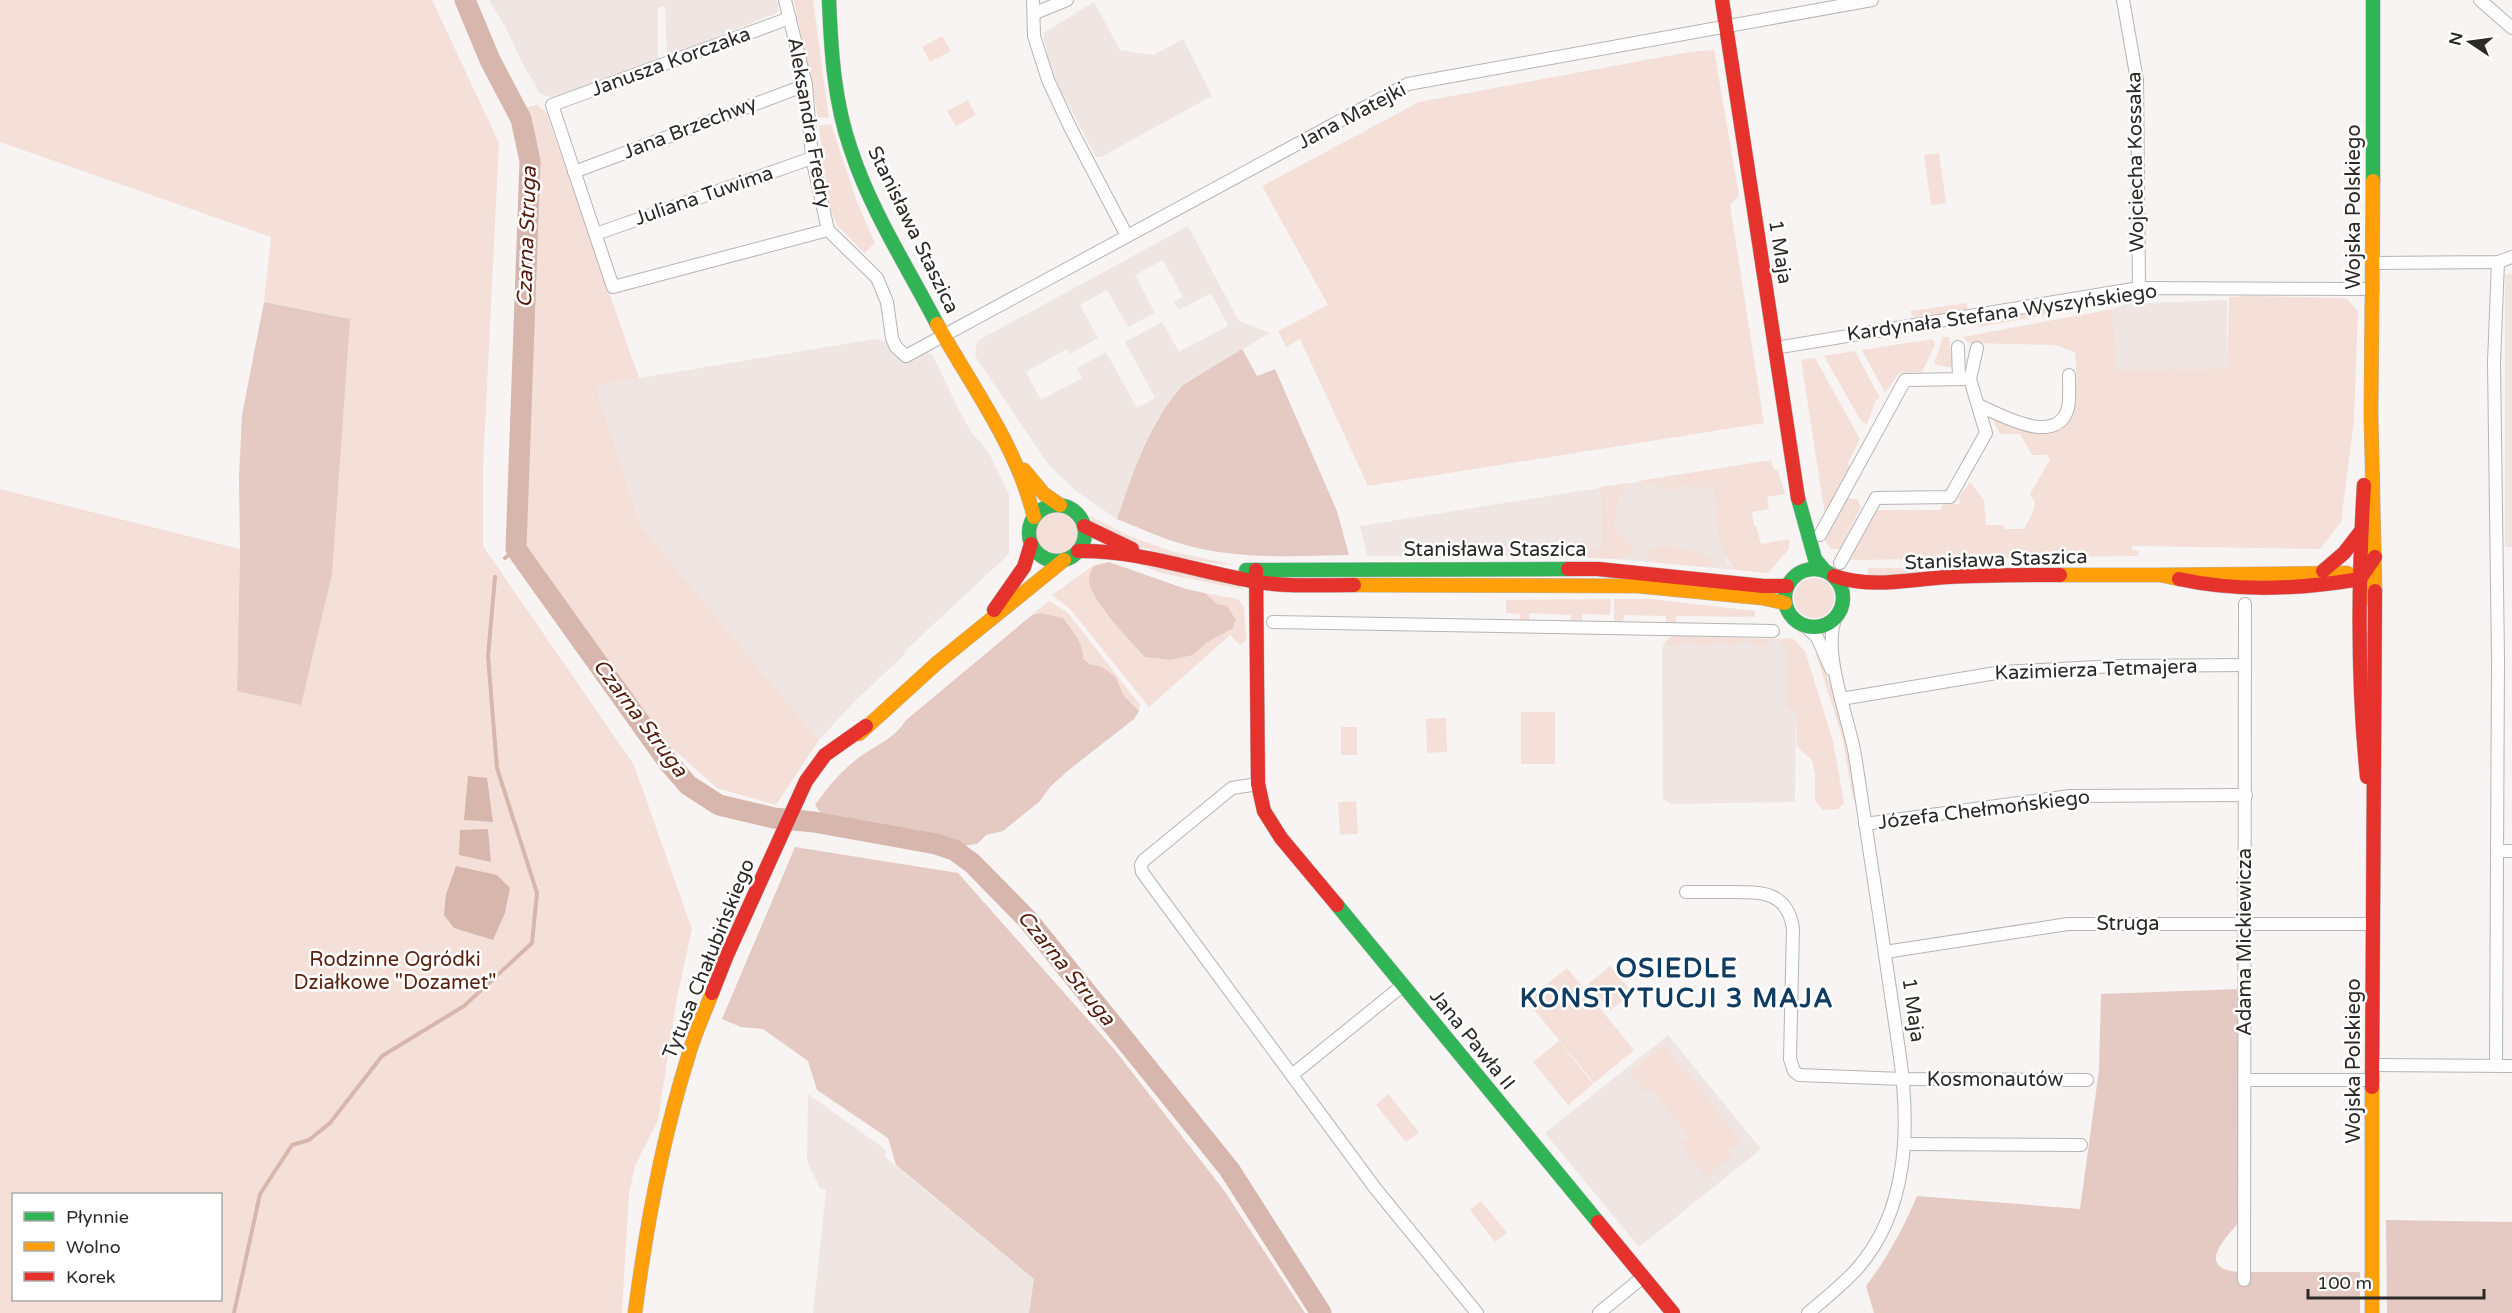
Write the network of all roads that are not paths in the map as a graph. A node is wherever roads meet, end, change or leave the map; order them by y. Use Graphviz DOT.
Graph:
graph roads {
  1 [pos="785,0"];
  2 [pos="829,0"];
  3 [pos="1033,0"];
  4 [pos="1068,0"];
  5 [pos="1722,0"];
  6 [pos="1872,0"];
  7 [pos="2123,0"];
  8 [pos="2373,0"];
  9 [pos="2480,0"];
  10 [pos="1035,14"];
  11 [pos="790,18"];
  12 [pos="1727,27"];
  13 [pos="2512,28"];
  14 [pos="806,85"];
  15 [pos="812,158"];
  16 [pos="574,172"];
  17 [pos="828,230"];
  18 [pos="596,234"];
  19 [pos="1127,236"];
  20 [pos="2512,257"];
  21 [pos="2498,262"];
  22 [pos="2373,263"];
  23 [pos="2139,288"];
  24 [pos="2373,289"];
  25 [pos="944,336"];
  26 [pos="1958,347"];
  27 [pos="1775,348"];
  28 [pos="1977,348"];
  29 [pos="2069,375"];
  30 [pos="1964,379"];
  31 [pos="1978,405"];
  32 [pos="2371,415"];
  33 [pos="1015,459"];
  34 [pos="1060,505"];
  35 [pos="1800,509"];
  36 [pos="1034,517"];
  37 [pos="1084,526"];
  38 [pos="2361,530"];
  39 [pos="1820,535"];
  40 [pos="1031,544"];
  41 [pos="1078,551"];
  42 [pos="1152,557"];
  43 [pos="2375,557"];
  44 [pos="1064,560"];
  45 [pos="1840,562"];
  46 [pos="1830,574"];
  47 [pos="1256,576"];
  48 [pos="2323,578"];
  49 [pos="2360,579"];
  50 [pos="1790,581"];
  51 [pos="1900,583"];
  52 [pos="1785,603"];
  53 [pos="1849,604"];
  54 [pos="2245,604"];
  55 [pos="2376,606"];
  56 [pos="2360,621"];
  57 [pos="1273,622"];
  58 [pos="1805,626"];
  59 [pos="981,627"];
  60 [pos="1773,631"];
  61 [pos="2498,659"];
  62 [pos="2512,659"];
  63 [pos="2245,665"];
  64 [pos="1837,684"];
  65 [pos="1841,699"];
  66 [pos="1258,783"];
  67 [pos="2246,795"];
  68 [pos="2373,810"];
  69 [pos="1865,824"];
  70 [pos="2497,851"];
  71 [pos="2512,851"];
  72 [pos="1686,892"];
  73 [pos="2244,924"];
  74 [pos="2373,924"];
  75 [pos="1885,952"];
  76 [pos="1402,986"];
  77 [pos="2373,1065"];
  78 [pos="2496,1066"];
  79 [pos="2512,1066"];
  80 [pos="1292,1075"];
  81 [pos="1903,1079"];
  82 [pos="2087,1080"];
  83 [pos="2244,1080"];
  84 [pos="2373,1080"];
  85 [pos="1905,1144"];
  86 [pos="2081,1145"];
  87 [pos="1643,1277"];
  88 [pos="2244,1280"];
  89 [pos="635,1313"];
  90 [pos="1477,1313"];
  91 [pos="1599,1313"];
  92 [pos="1673,1313"];
  93 [pos="1808,1313"];
  94 [pos="2372,1313"];
  1 -- 11 [label="street, Aleksandra Fredry"];
  2 -- 25 [label="street, Stanisława Staszica"];
  3 -- 10 [label="street"];
  4 -- 10 [label="street"];
  5 -- 12 [label="street, 1 Maja"];
  6 -- 12 [label="street, Jana Matejki"];
  7 -- 23 [label="street, Wojciecha Kossaka"];
  8 -- 22 [label="street, Wojska Polskiego"];
  9 -- 13 [label="street"];
  10 -- 19 [label="street"];
  11 -- 14 [label="street, Aleksandra Fredry"];
  11 -- 16 [label="street, Janusza Korczaka"];
  12 -- 19 [label="street, Jana Matejki"];
  12 -- 27 [label="street, 1 Maja"];
  14 -- 15 [label="street, Aleksandra Fredry"];
  14 -- 16 [label="street, Jana Brzechwy"];
  15 -- 17 [label="street, Aleksandra Fredry"];
  15 -- 18 [label="street, Juliana Tuwima"];
  16 -- 18 [label="street"];
  17 -- 18 [label="street"];
  17 -- 25 [label="street, Aleksandra Fredry"];
  19 -- 25 [label="street, Jana Matejki"];
  20 -- 21 [label="street"];
  21 -- 22 [label="street"];
  21 -- 61 [label="street"];
  22 -- 24 [label="street, Wojska Polskiego"];
  23 -- 24 [label="street, Kardynała Stefana Wyszyńskiego"];
  23 -- 27 [label="street, Kardynała Stefana Wyszyńskiego"];
  24 -- 32 [label="street, Wojska Polskiego"];
  25 -- 33 [label="street, Stanisława Staszica"];
  26 -- 30 [label="street"];
  27 -- 35 [label="street, 1 Maja"];
  28 -- 30 [label="street"];
  29 -- 31 [label="street"];
  30 -- 31 [label="street"];
  30 -- 39 [label="street"];
  31 -- 45 [label="street"];
  32 -- 38 [label="street, Wojska Polskiego"];
  32 -- 43 [label="street, Wojska Polskiego"];
  33 -- 34 [label="street, Stanisława Staszica"];
  33 -- 36 [label="street, Stanisława Staszica"];
  34 -- 36 [label="street"];
  34 -- 37 [label="street"];
  35 -- 46 [label="street, 1 Maja"];
  35 -- 50 [label="street, 1 Maja"];
  36 -- 40 [label="street"];
  37 -- 41 [label="street"];
  37 -- 42 [label="street, Stanisława Staszica"];
  38 -- 48 [label="street"];
  38 -- 49 [label="street, Wojska Polskiego"];
  40 -- 44 [label="street"];
  40 -- 59 [label="street, Tytusa Chałubińskiego"];
  41 -- 42 [label="street, Stanisława Staszica"];
  41 -- 44 [label="street"];
  42 -- 47 [label="street, Stanisława Staszica"];
  43 -- 49 [label="street"];
  43 -- 55 [label="street, Wojska Polskiego"];
  44 -- 59 [label="street, Tytusa Chałubińskiego"];
  46 -- 50 [label="street"];
  46 -- 51 [label="street, Stanisława Staszica"];
  46 -- 53 [label="street"];
  47 -- 50 [label="street, Stanisława Staszica"];
  47 -- 52 [label="street, Stanisława Staszica"];
  47 -- 66 [label="street, Jana Pawła II"];
  48 -- 49 [label="street, Stanisława Staszica"];
  48 -- 51 [label="street, Stanisława Staszica"];
  48 -- 56 [label="street"];
  49 -- 55 [label="street"];
  49 -- 56 [label="street, Wojska Polskiego"];
  50 -- 52 [label="street"];
  51 -- 53 [label="street"];
  52 -- 58 [label="street"];
  53 -- 58 [label="street"];
  53 -- 64 [label="street, 1 Maja"];
  54 -- 63 [label="street, Adama Mickiewicza"];
  55 -- 68 [label="street, Wojska Polskiego"];
  56 -- 68 [label="street, Wojska Polskiego"];
  57 -- 60 [label="street"];
  58 -- 64 [label="street, 1 Maja"];
  59 -- 89 [label="street, Tytusa Chałubińskiego"];
  61 -- 62 [label="street"];
  61 -- 70 [label="street"];
  63 -- 65 [label="street, Kazimierza Tetmajera"];
  63 -- 67 [label="street, Adama Mickiewicza"];
  64 -- 65 [label="street, 1 Maja"];
  65 -- 69 [label="street, 1 Maja"];
  66 -- 76 [label="street, Jana Pawła II"];
  66 -- 80 [label="street"];
  67 -- 69 [label="street, Józefa Chełmońskiego"];
  67 -- 73 [label="street, Adama Mickiewicza"];
  68 -- 74 [label="street, Wojska Polskiego"];
  69 -- 75 [label="street, 1 Maja"];
  70 -- 71 [label="street"];
  70 -- 78 [label="street"];
  72 -- 81 [label="street, Kosmonautów"];
  73 -- 74 [label="street, Struga"];
  73 -- 75 [label="street, Struga"];
  73 -- 83 [label="street, Adama Mickiewicza"];
  74 -- 77 [label="street, Wojska Polskiego"];
  75 -- 81 [label="street, 1 Maja"];
  76 -- 80 [label="street"];
  76 -- 87 [label="street, Jana Pawła II"];
  77 -- 78 [label="street"];
  77 -- 84 [label="street, Wojska Polskiego"];
  78 -- 79 [label="street"];
  80 -- 90 [label="street"];
  81 -- 82 [label="street, Kosmonautów"];
  81 -- 85 [label="street, 1 Maja"];
  83 -- 84 [label="street"];
  83 -- 88 [label="street, Adama Mickiewicza"];
  84 -- 94 [label="street, Wojska Polskiego"];
  85 -- 86 [label="street"];
  85 -- 93 [label="street, 1 Maja"];
  87 -- 91 [label="street"];
  87 -- 92 [label="street, Jana Pawła II"];
}
